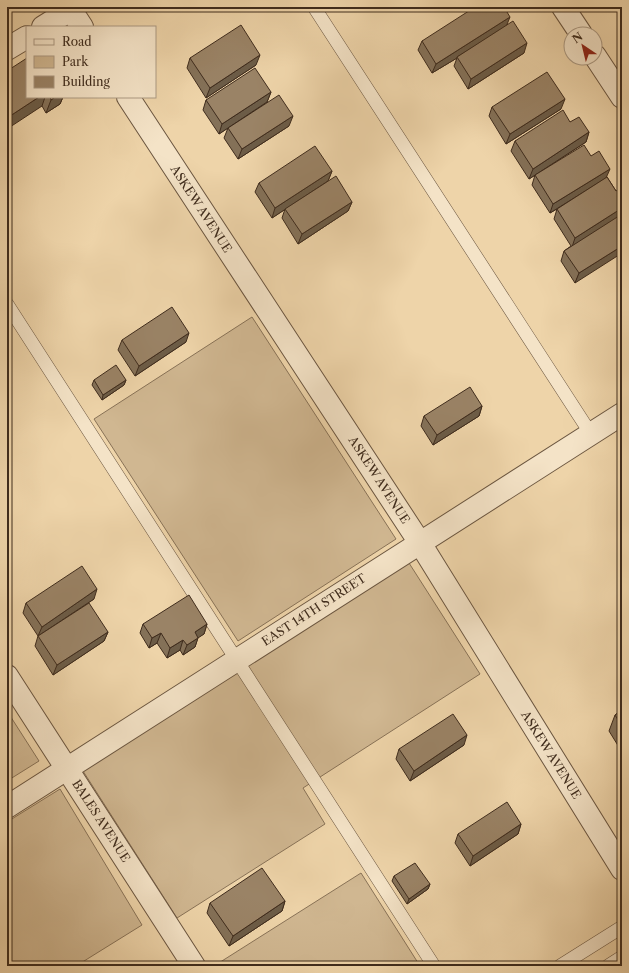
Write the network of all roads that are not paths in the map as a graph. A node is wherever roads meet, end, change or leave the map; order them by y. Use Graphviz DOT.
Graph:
graph roads {
  1 [pos="314,7"];
  2 [pos="564,7"];
  3 [pos="74,13"];
  4 [pos="45,26"];
  5 [pos="576,26"];
  6 [pos="26,38"];
  7 [pos="7,50"];
  8 [pos="602,66"];
  9 [pos="622,97"];
  10 [pos="129,98"];
  11 [pos="7,304"];
  12 [pos="622,414"];
  13 [pos="591,434"];
  14 [pos="420,543"];
  15 [pos="237,660"];
  16 [pos="7,676"];
  17 [pos="67,768"];
  18 [pos="7,807"];
  19 [pos="622,869"];
  20 [pos="622,927"];
  21 [pos="622,957"];
  22 [pos="194,966"];
  23 [pos="434,966"];
  24 [pos="560,966"];
  25 [pos="608,966"];
  1 -- 13 [label="lane"];
  2 -- 5 [label="street"];
  3 -- 4 [label="street"];
  6 -- 7 [label="street"];
  8 -- 9 [label="street"];
  10 -- 14 [label="street, ASKEW AVENUE"];
  11 -- 15 [label="lane"];
  12 -- 13 [label="street, EAST 14TH STREET"];
  13 -- 14 [label="street, EAST 14TH STREET"];
  14 -- 15 [label="street, EAST 14TH STREET"];
  14 -- 19 [label="street, ASKEW AVENUE"];
  15 -- 17 [label="street, EAST 14TH STREET"];
  15 -- 23 [label="lane"];
  16 -- 17 [label="street, BALES AVENUE"];
  17 -- 18 [label="street, EAST 14TH STREET"];
  17 -- 22 [label="street, BALES AVENUE"];
  20 -- 24 [label="lane"];
  21 -- 25 [label="lane"];
}
